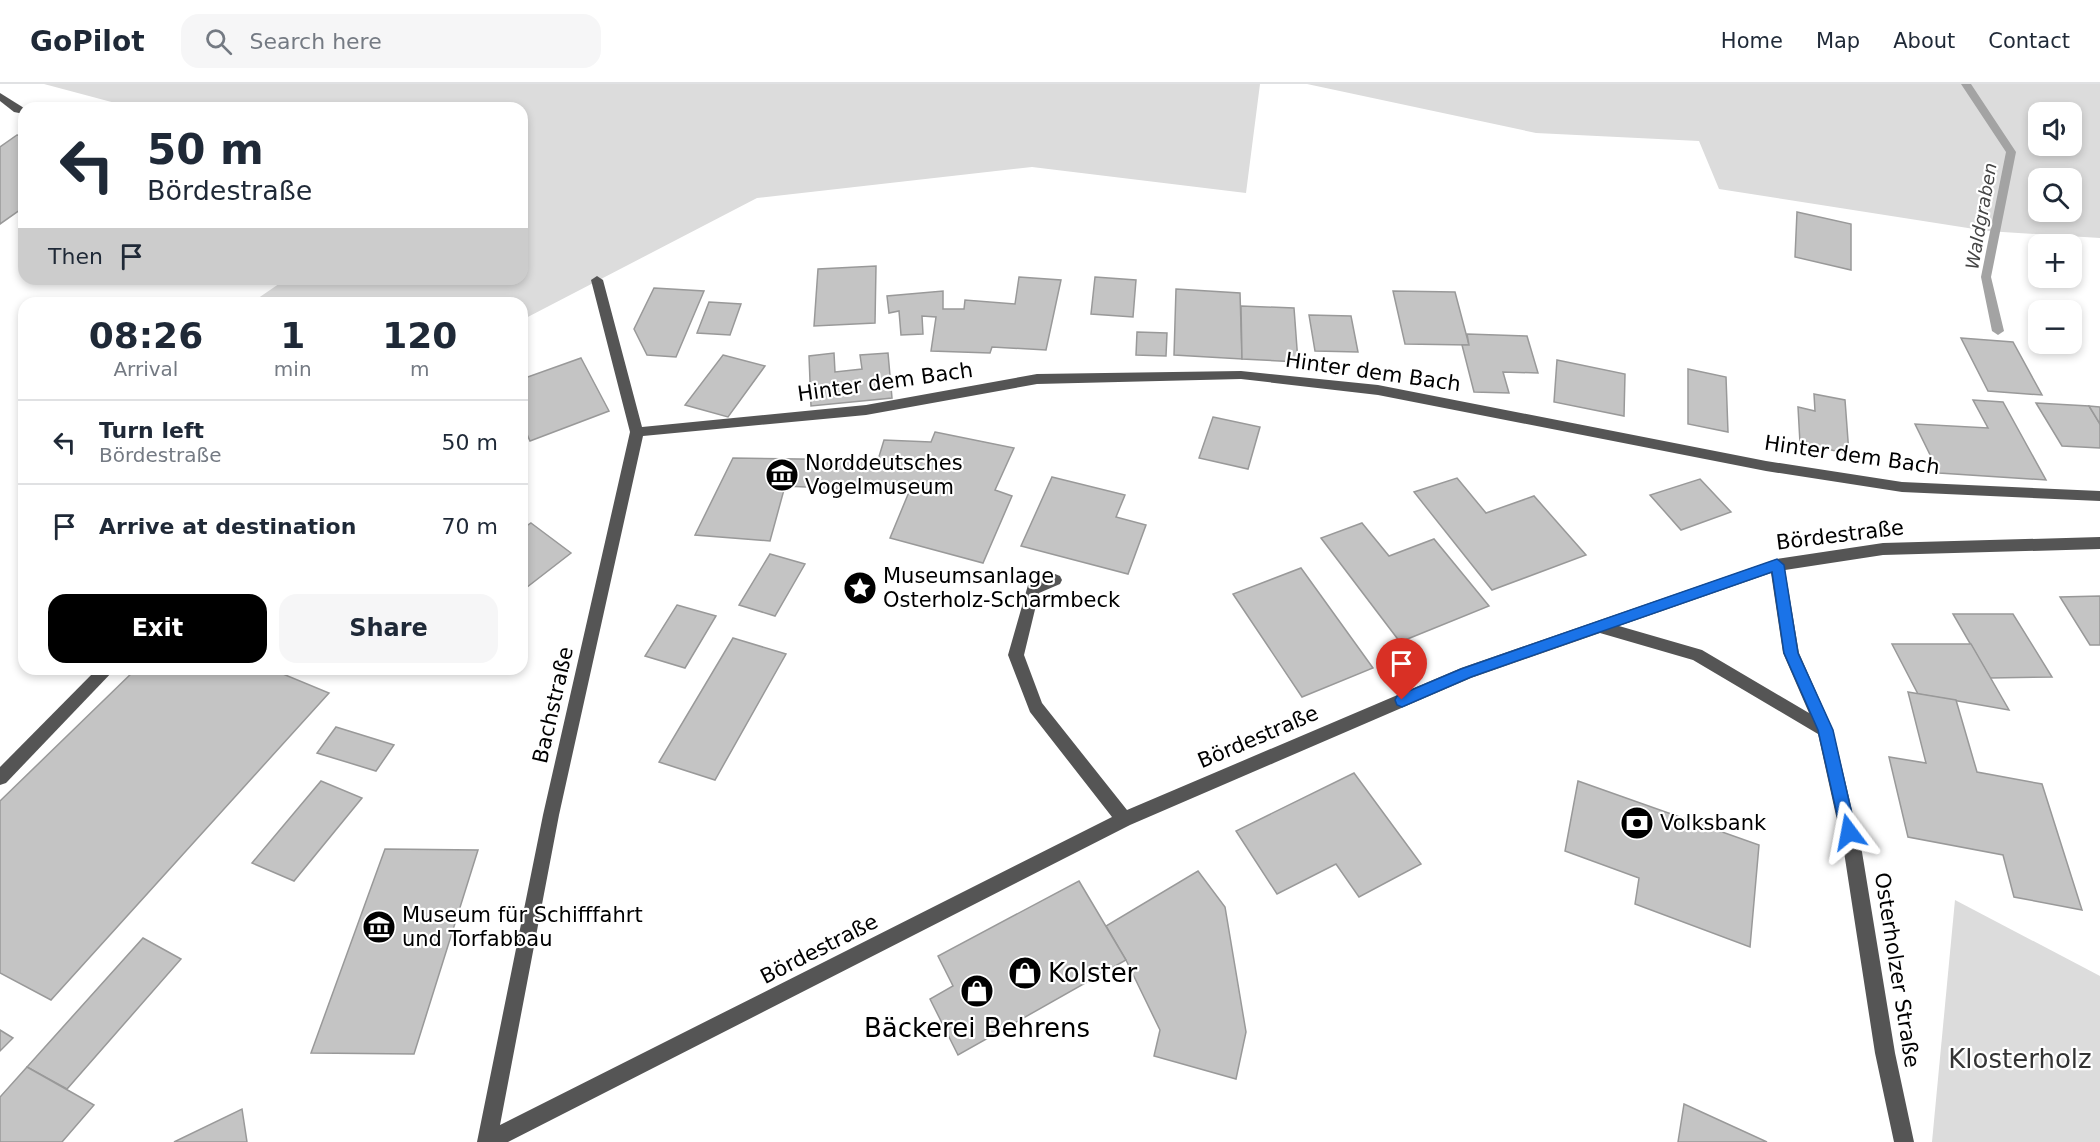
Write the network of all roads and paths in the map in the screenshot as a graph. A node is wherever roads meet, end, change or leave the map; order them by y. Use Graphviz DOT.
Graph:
graph roads {
  1 [pos="0,96"];
  2 [pos="18,110"];
  3 [pos="597,280"];
  4 [pos="637,432"];
  5 [pos="2100,496"];
  6 [pos="2100,543"];
  7 [pos="1777,565"];
  8 [pos="1055,580"];
  9 [pos="1601,627"];
  10 [pos="101,675"];
  11 [pos="1825,730"];
  12 [pos="0,777"];
  13 [pos="1124,819"];
  14 [pos="487,1142"];
  15 [pos="1904,1142"];
  1 -- 2 [label="street"];
  3 -- 4 [label="street, Bachstraße"];
  4 -- 5 [label="street, Hinter dem Bach"];
  4 -- 14 [label="street, Bachstraße"];
  6 -- 7 [label="street, Bördestraße"];
  7 -- 9 [label="street, Bördestraße"];
  7 -- 11 [label="street, Osterholzer Straße"];
  8 -- 13 [label="street"];
  9 -- 11 [label="street"];
  9 -- 13 [label="street, Bördestraße"];
  10 -- 12 [label="street"];
  11 -- 15 [label="street, Osterholzer Straße"];
  13 -- 14 [label="street, Bördestraße"];
}
